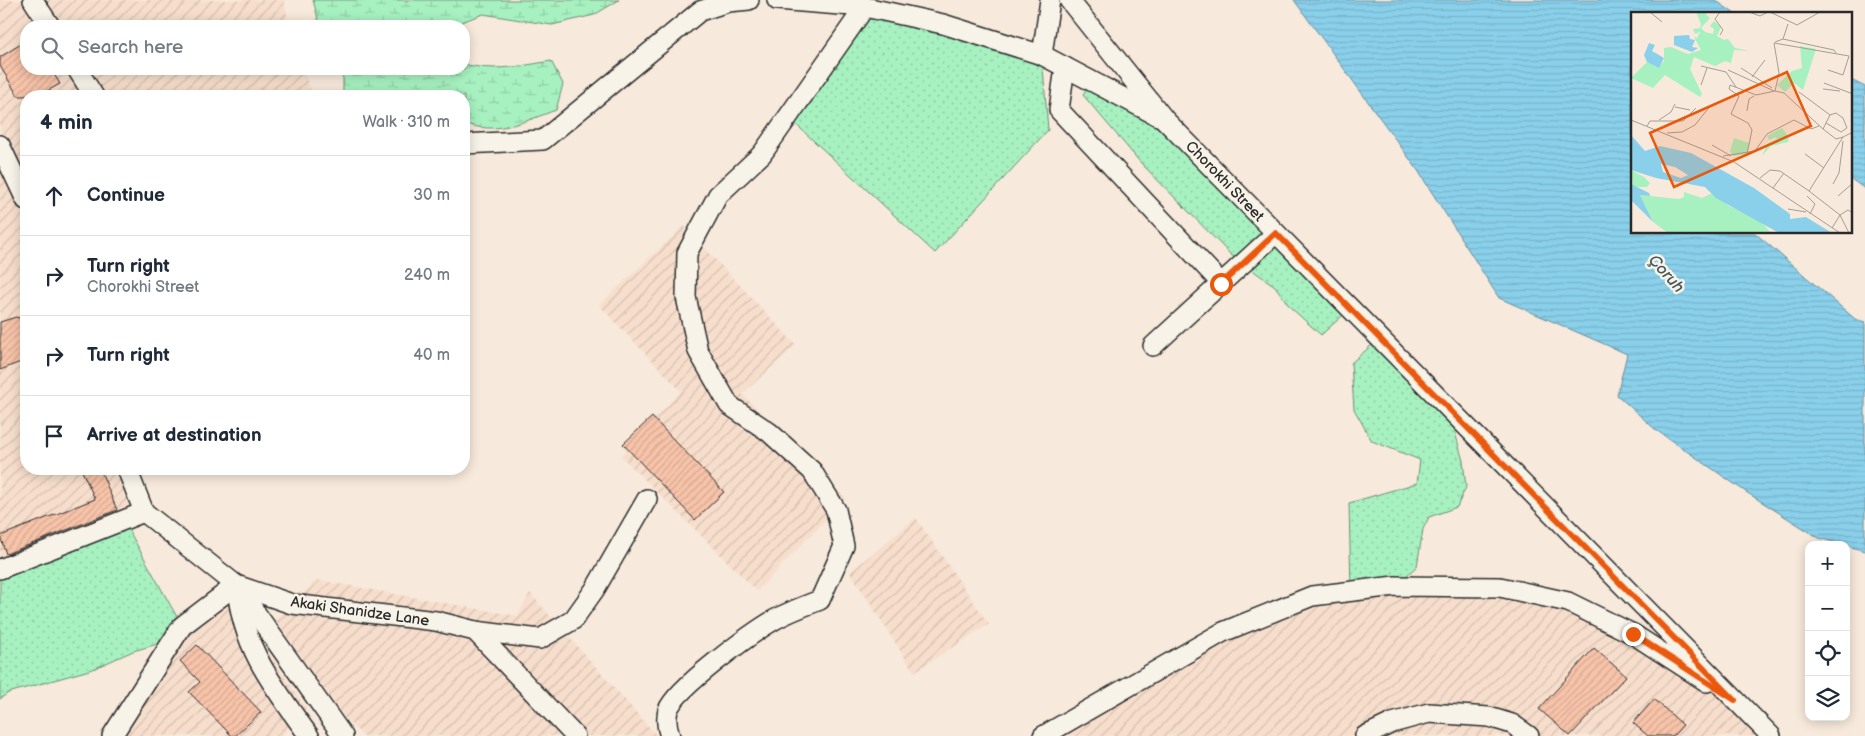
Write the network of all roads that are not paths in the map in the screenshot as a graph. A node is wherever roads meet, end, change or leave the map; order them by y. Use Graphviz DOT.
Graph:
graph roads {
  1 [pos="33,0"];
  2 [pos="749,0"];
  3 [pos="777,0"];
  4 [pos="1050,0"];
  5 [pos="1069,0"];
  6 [pos="865,7"];
  7 [pos="46,20"];
  8 [pos="1042,56"];
  9 [pos="1065,67"];
  10 [pos="81,75"];
  11 [pos="90,90"];
  12 [pos="1165,120"];
  13 [pos="470,144"];
  14 [pos="0,145"];
  15 [pos="20,187"];
  16 [pos="1276,233"];
  17 [pos="1221,284"];
  18 [pos="1153,346"];
  19 [pos="129,475"];
  20 [pos="647,499"];
  21 [pos="144,512"];
  22 [pos="0,569"];
  23 [pos="236,585"];
  24 [pos="474,631"];
  25 [pos="1735,700"];
  26 [pos="112,736"];
  27 [pos="309,736"];
  28 [pos="343,736"];
  29 [pos="575,736"];
  30 [pos="670,736"];
  31 [pos="1042,736"];
  32 [pos="1365,736"];
  33 [pos="1529,736"];
  34 [pos="1771,736"];
  1 -- 7 [label="street"];
  2 -- 13 [label="street"];
  3 -- 6 [label="street"];
  4 -- 8 [label="street"];
  5 -- 12 [label="street, Chorokhi Street"];
  6 -- 8 [label="street"];
  6 -- 30 [label="street"];
  8 -- 9 [label="street"];
  9 -- 12 [label="street"];
  9 -- 17 [label="street"];
  10 -- 11 [label="street"];
  12 -- 16 [label="street, Chorokhi Street"];
  14 -- 15 [label="street"];
  16 -- 17 [label="street"];
  16 -- 25 [label="street, Chorokhi Street"];
  17 -- 18 [label="street"];
  19 -- 21 [label="street, Akaki Shanidze Lane"];
  20 -- 24 [label="street, Akaki Shanidze Lane"];
  21 -- 22 [label="street"];
  21 -- 23 [label="street, Akaki Shanidze Lane"];
  23 -- 24 [label="street, Akaki Shanidze Lane"];
  23 -- 26 [label="street"];
  23 -- 27 [label="street"];
  23 -- 28 [label="street"];
  24 -- 29 [label="street"];
  25 -- 31 [label="street"];
  25 -- 34 [label="street, Chorokhi Street"];
  32 -- 33 [label="street"];
}
